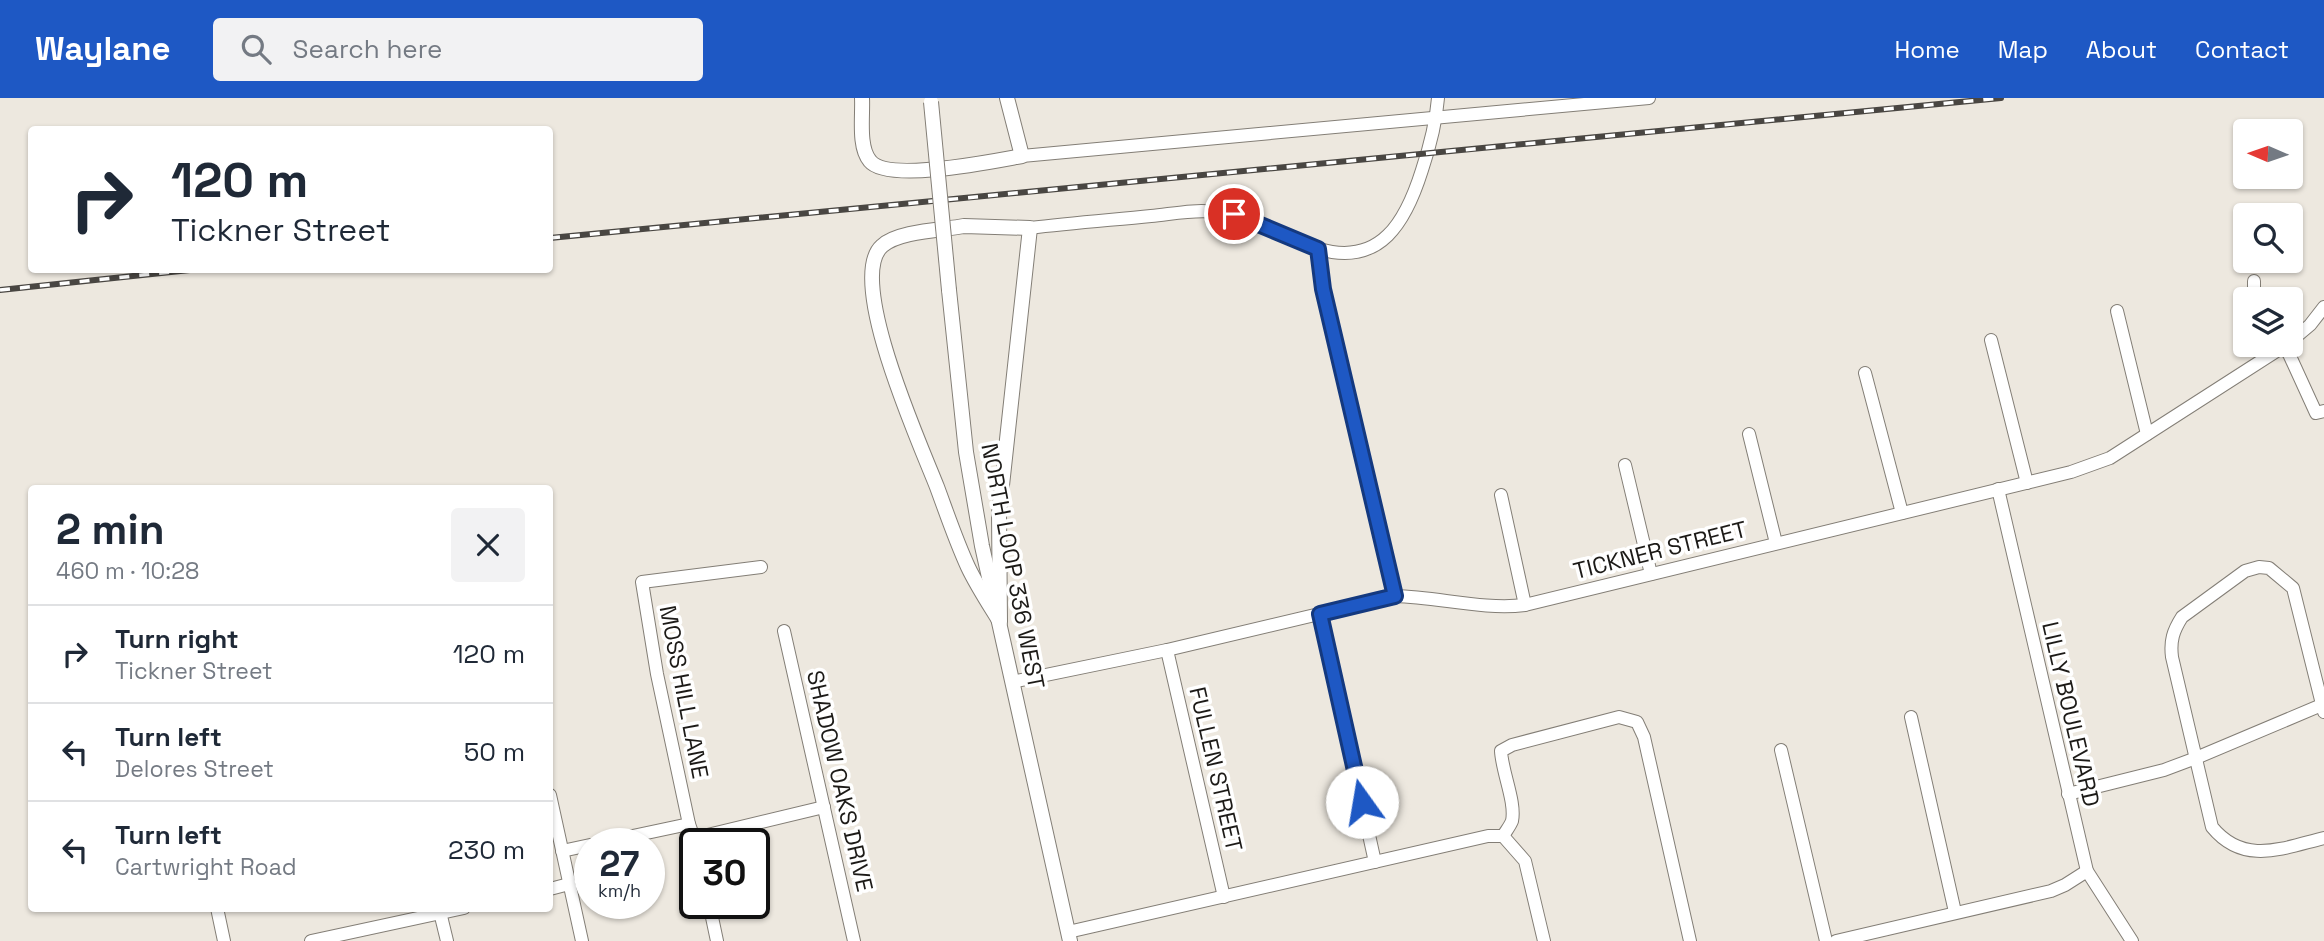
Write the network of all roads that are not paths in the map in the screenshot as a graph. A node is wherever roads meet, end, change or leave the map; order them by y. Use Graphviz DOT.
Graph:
graph roads {
  1 [pos="862,98"];
  2 [pos="1007,98"];
  3 [pos="1438,98"];
  4 [pos="1649,98"];
  5 [pos="930,100"];
  6 [pos="1437,119"];
  7 [pos="1022,156"];
  8 [pos="1030,228"];
  9 [pos="1318,249"];
  10 [pos="2254,281"];
  11 [pos="2254,287"];
  12 [pos="2324,307"];
  13 [pos="2116,311"];
  14 [pos="2303,330"];
  15 [pos="1991,340"];
  16 [pos="2265,357"];
  17 [pos="2290,357"];
  18 [pos="1866,373"];
  19 [pos="2324,411"];
  20 [pos="1749,434"];
  21 [pos="2147,434"];
  22 [pos="1625,466"];
  23 [pos="2027,483"];
  24 [pos="1998,489"];
  25 [pos="1501,495"];
  26 [pos="1902,513"];
  27 [pos="1776,543"];
  28 [pos="761,567"];
  29 [pos="1651,574"];
  30 [pos="1395,596"];
  31 [pos="1525,604"];
  32 [pos="1320,614"];
  33 [pos="1000,622"];
  34 [pos="784,631"];
  35 [pos="1167,650"];
  36 [pos="1012,682"];
  37 [pos="2323,707"];
  38 [pos="1911,717"];
  39 [pos="1781,750"];
  40 [pos="2196,758"];
  41 [pos="2068,794"];
  42 [pos="824,807"];
  43 [pos="553,810"];
  44 [pos="688,824"];
  45 [pos="690,828"];
  46 [pos="744,828"];
  47 [pos="665,829"];
  48 [pos="1503,836"];
  49 [pos="2324,838"];
  50 [pos="574,848"];
  51 [pos="562,850"];
  52 [pos="1375,862"];
  53 [pos="2087,871"];
  54 [pos="569,884"];
  55 [pos="553,888"];
  56 [pos="1224,897"];
  57 [pos="218,912"];
  58 [pos="436,912"];
  59 [pos="440,912"];
  60 [pos="1955,912"];
  61 [pos="712,919"];
  62 [pos="1069,936"];
  63 [pos="2131,940"];
  64 [pos="224,941"];
  65 [pos="311,941"];
  66 [pos="447,941"];
  67 [pos="582,941"];
  68 [pos="717,941"];
  69 [pos="855,941"];
  70 [pos="1544,941"];
  71 [pos="1690,941"];
  72 [pos="1826,941"];
  73 [pos="1836,941"];
  1 -- 7 [label="main road"];
  2 -- 7 [label="main road"];
  3 -- 6 [label="street"];
  4 -- 6 [label="street"];
  5 -- 33 [label="main road, NORTH LOOP 336 WEST, bridge"];
  6 -- 7 [label="street"];
  6 -- 9 [label="street"];
  8 -- 9 [label="street"];
  8 -- 33 [label="main road"];
  8 -- 33 [label="main road"];
  9 -- 30 [label="street"];
  10 -- 11 [label="street"];
  12 -- 14 [label="street, TICKNER STREET"];
  13 -- 21 [label="street"];
  15 -- 23 [label="street"];
  16 -- 21 [label="street, TICKNER STREET"];
  17 -- 19 [label="street"];
  18 -- 26 [label="street"];
  20 -- 27 [label="street"];
  21 -- 23 [label="street, TICKNER STREET"];
  22 -- 29 [label="street"];
  23 -- 24 [label="street, TICKNER STREET"];
  24 -- 26 [label="street, TICKNER STREET"];
  24 -- 41 [label="street, LILLY BOULEVARD"];
  25 -- 31 [label="street"];
  26 -- 27 [label="street, TICKNER STREET"];
  27 -- 29 [label="street, TICKNER STREET"];
  28 -- 44 [label="street, MOSS HILL LANE"];
  29 -- 31 [label="street, TICKNER STREET"];
  30 -- 31 [label="street, TICKNER STREET"];
  30 -- 32 [label="street, TICKNER STREET"];
  32 -- 35 [label="street, TICKNER STREET"];
  32 -- 52 [label="street"];
  33 -- 36 [label="main road, NORTH LOOP 336 WEST"];
  34 -- 42 [label="street, SHADOW OAKS DRIVE"];
  35 -- 36 [label="street, TICKNER STREET"];
  35 -- 56 [label="street, FULLEN STREET"];
  36 -- 62 [label="main road, NORTH LOOP 336 WEST"];
  37 -- 40 [label="street"];
  37 -- 40 [label="street"];
  38 -- 60 [label="street"];
  39 -- 72 [label="street"];
  40 -- 41 [label="street"];
  40 -- 49 [label="street"];
  41 -- 53 [label="street, LILLY BOULEVARD"];
  42 -- 46 [label="street"];
  42 -- 69 [label="street, SHADOW OAKS DRIVE"];
  43 -- 51 [label="street"];
  44 -- 45 [label="street, MOSS HILL LANE"];
  44 -- 47 [label="street"];
  48 -- 52 [label="street"];
  48 -- 70 [label="street"];
  48 -- 71 [label="street"];
  50 -- 51 [label="street"];
  51 -- 54 [label="street"];
  52 -- 56 [label="street"];
  53 -- 60 [label="street"];
  53 -- 63 [label="street, LILLY BOULEVARD"];
  54 -- 55 [label="street"];
  54 -- 67 [label="street"];
  56 -- 62 [label="street"];
  57 -- 64 [label="street"];
  58 -- 65 [label="street"];
  59 -- 66 [label="street"];
  60 -- 73 [label="street"];
  61 -- 68 [label="street"];
}
